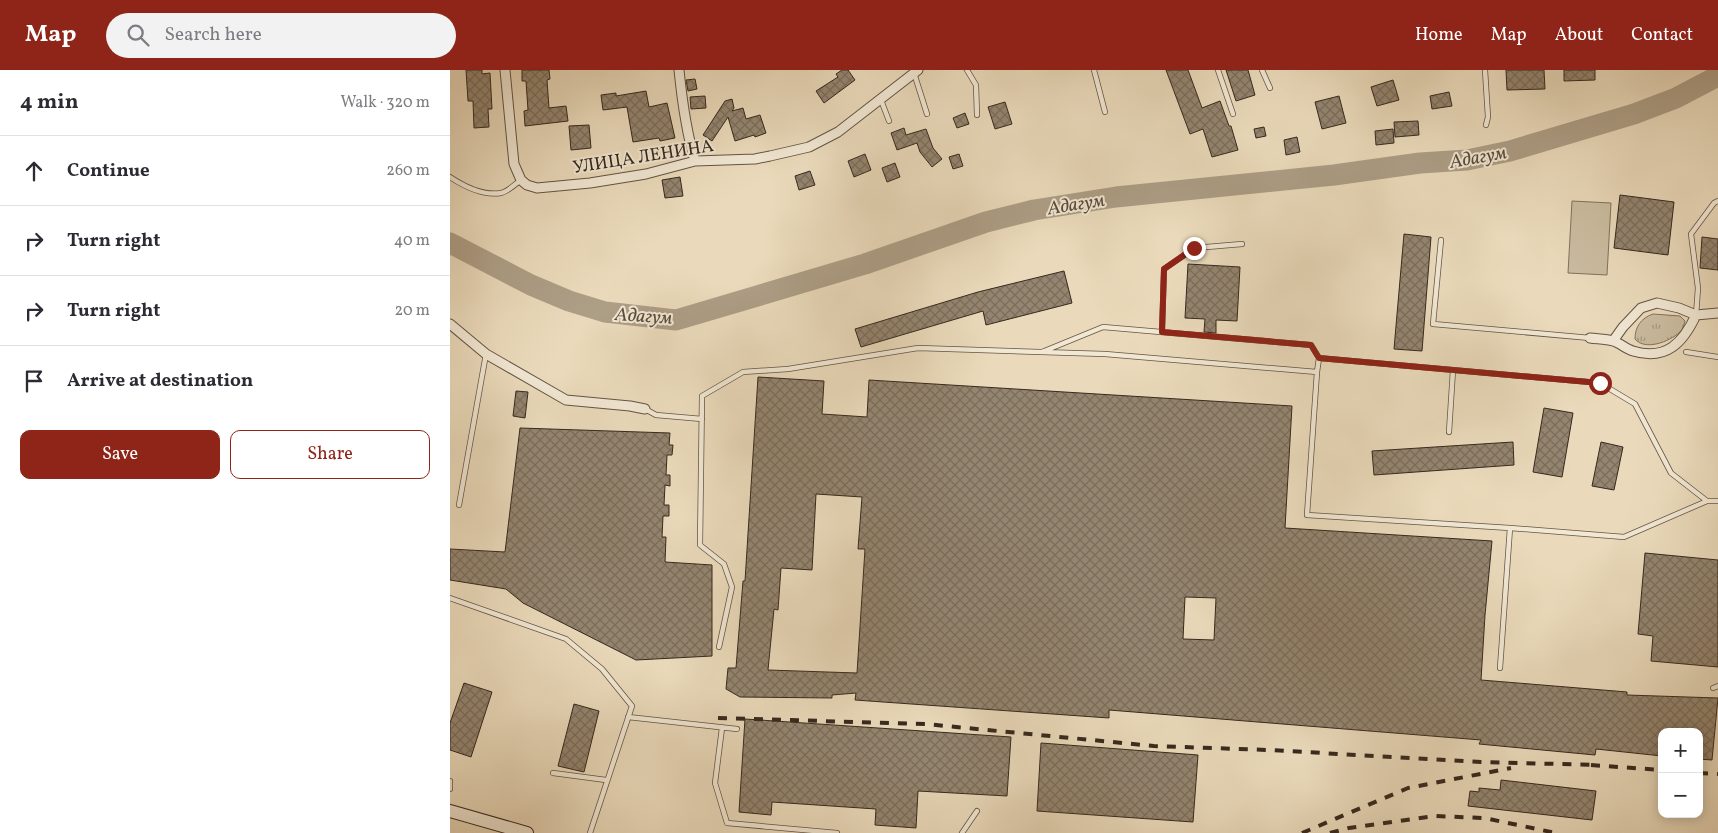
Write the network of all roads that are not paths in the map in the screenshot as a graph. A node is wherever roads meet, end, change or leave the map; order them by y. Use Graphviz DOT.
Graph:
graph roads {
  1 [pos="505,70"];
  2 [pos="679,70"];
  3 [pos="967,70"];
  4 [pos="1094,70"];
  5 [pos="1218,70"];
  6 [pos="1262,70"];
  7 [pos="1485,70"];
  8 [pos="916,72"];
  9 [pos="1270,88"];
  10 [pos="881,100"];
  11 [pos="1105,112"];
  12 [pos="926,114"];
  13 [pos="1233,114"];
  14 [pos="977,115"];
  15 [pos="889,121"];
  16 [pos="1486,124"];
  17 [pos="695,161"];
  18 [pos="450,177"];
  19 [pos="524,182"];
  20 [pos="1718,201"];
  21 [pos="1441,240"];
  22 [pos="1242,244"];
  23 [pos="1718,314"];
  24 [pos="1696,315"];
  25 [pos="450,324"];
  26 [pos="1162,332"];
  27 [pos="1590,338"];
  28 [pos="1613,340"];
  29 [pos="1041,352"];
  30 [pos="1686,352"];
  31 [pos="486,354"];
  32 [pos="1718,356"];
  33 [pos="1319,358"];
  34 [pos="1452,370"];
  35 [pos="1317,372"];
  36 [pos="645,408"];
  37 [pos="702,420"];
  38 [pos="1449,432"];
  39 [pos="1707,501"];
  40 [pos="1718,501"];
  41 [pos="459,506"];
  42 [pos="1510,528"];
  43 [pos="450,598"];
  44 [pos="719,648"];
  45 [pos="1500,668"];
  46 [pos="1718,686"];
  47 [pos="1712,688"];
  48 [pos="628,717"];
  49 [pos="722,728"];
  50 [pos="737,730"];
  51 [pos="553,773"];
  52 [pos="606,780"];
  53 [pos="450,781"];
  54 [pos="450,789"];
  55 [pos="977,810"];
  56 [pos="450,811"];
  57 [pos="527,833"];
  58 [pos="590,833"];
  59 [pos="837,833"];
  60 [pos="962,833"];
  1 -- 19 [label="street"];
  2 -- 17 [label="street"];
  3 -- 14 [label="lane"];
  4 -- 11 [label="lane"];
  5 -- 13 [label="lane"];
  6 -- 9 [label="lane"];
  7 -- 16 [label="lane"];
  8 -- 10 [label="street, УЛИЦА ЛЕНИНА"];
  8 -- 12 [label="lane"];
  10 -- 15 [label="lane"];
  10 -- 17 [label="street, УЛИЦА ЛЕНИНА"];
  17 -- 19 [label="street, УЛИЦА ЛЕНИНА"];
  18 -- 19 [label="lane"];
  20 -- 24 [label="lane"];
  21 -- 27 [label="lane"];
  22 -- 26 [label="lane"];
  23 -- 24 [label="street"];
  24 -- 28 [label="street"];
  24 -- 28 [label="street"];
  25 -- 31 [label="street"];
  26 -- 29 [label="lane"];
  26 -- 33 [label="lane"];
  27 -- 28 [label="street"];
  29 -- 35 [label="lane"];
  29 -- 37 [label="lane"];
  30 -- 32 [label="lane"];
  31 -- 36 [label="street"];
  31 -- 41 [label="lane"];
  33 -- 34 [label="lane"];
  33 -- 35 [label="lane"];
  34 -- 38 [label="lane"];
  34 -- 39 [label="lane"];
  35 -- 42 [label="lane"];
  36 -- 37 [label="lane"];
  37 -- 44 [label="lane"];
  39 -- 40 [label="lane"];
  39 -- 42 [label="lane"];
  42 -- 45 [label="lane"];
  43 -- 48 [label="lane"];
  46 -- 47 [label="lane"];
  48 -- 49 [label="lane"];
  48 -- 52 [label="lane"];
  49 -- 50 [label="lane"];
  49 -- 59 [label="lane"];
  51 -- 52 [label="lane"];
  52 -- 58 [label="lane"];
  53 -- 54 [label="lane"];
  55 -- 60 [label="lane"];
  56 -- 57 [label="main road"];
}
